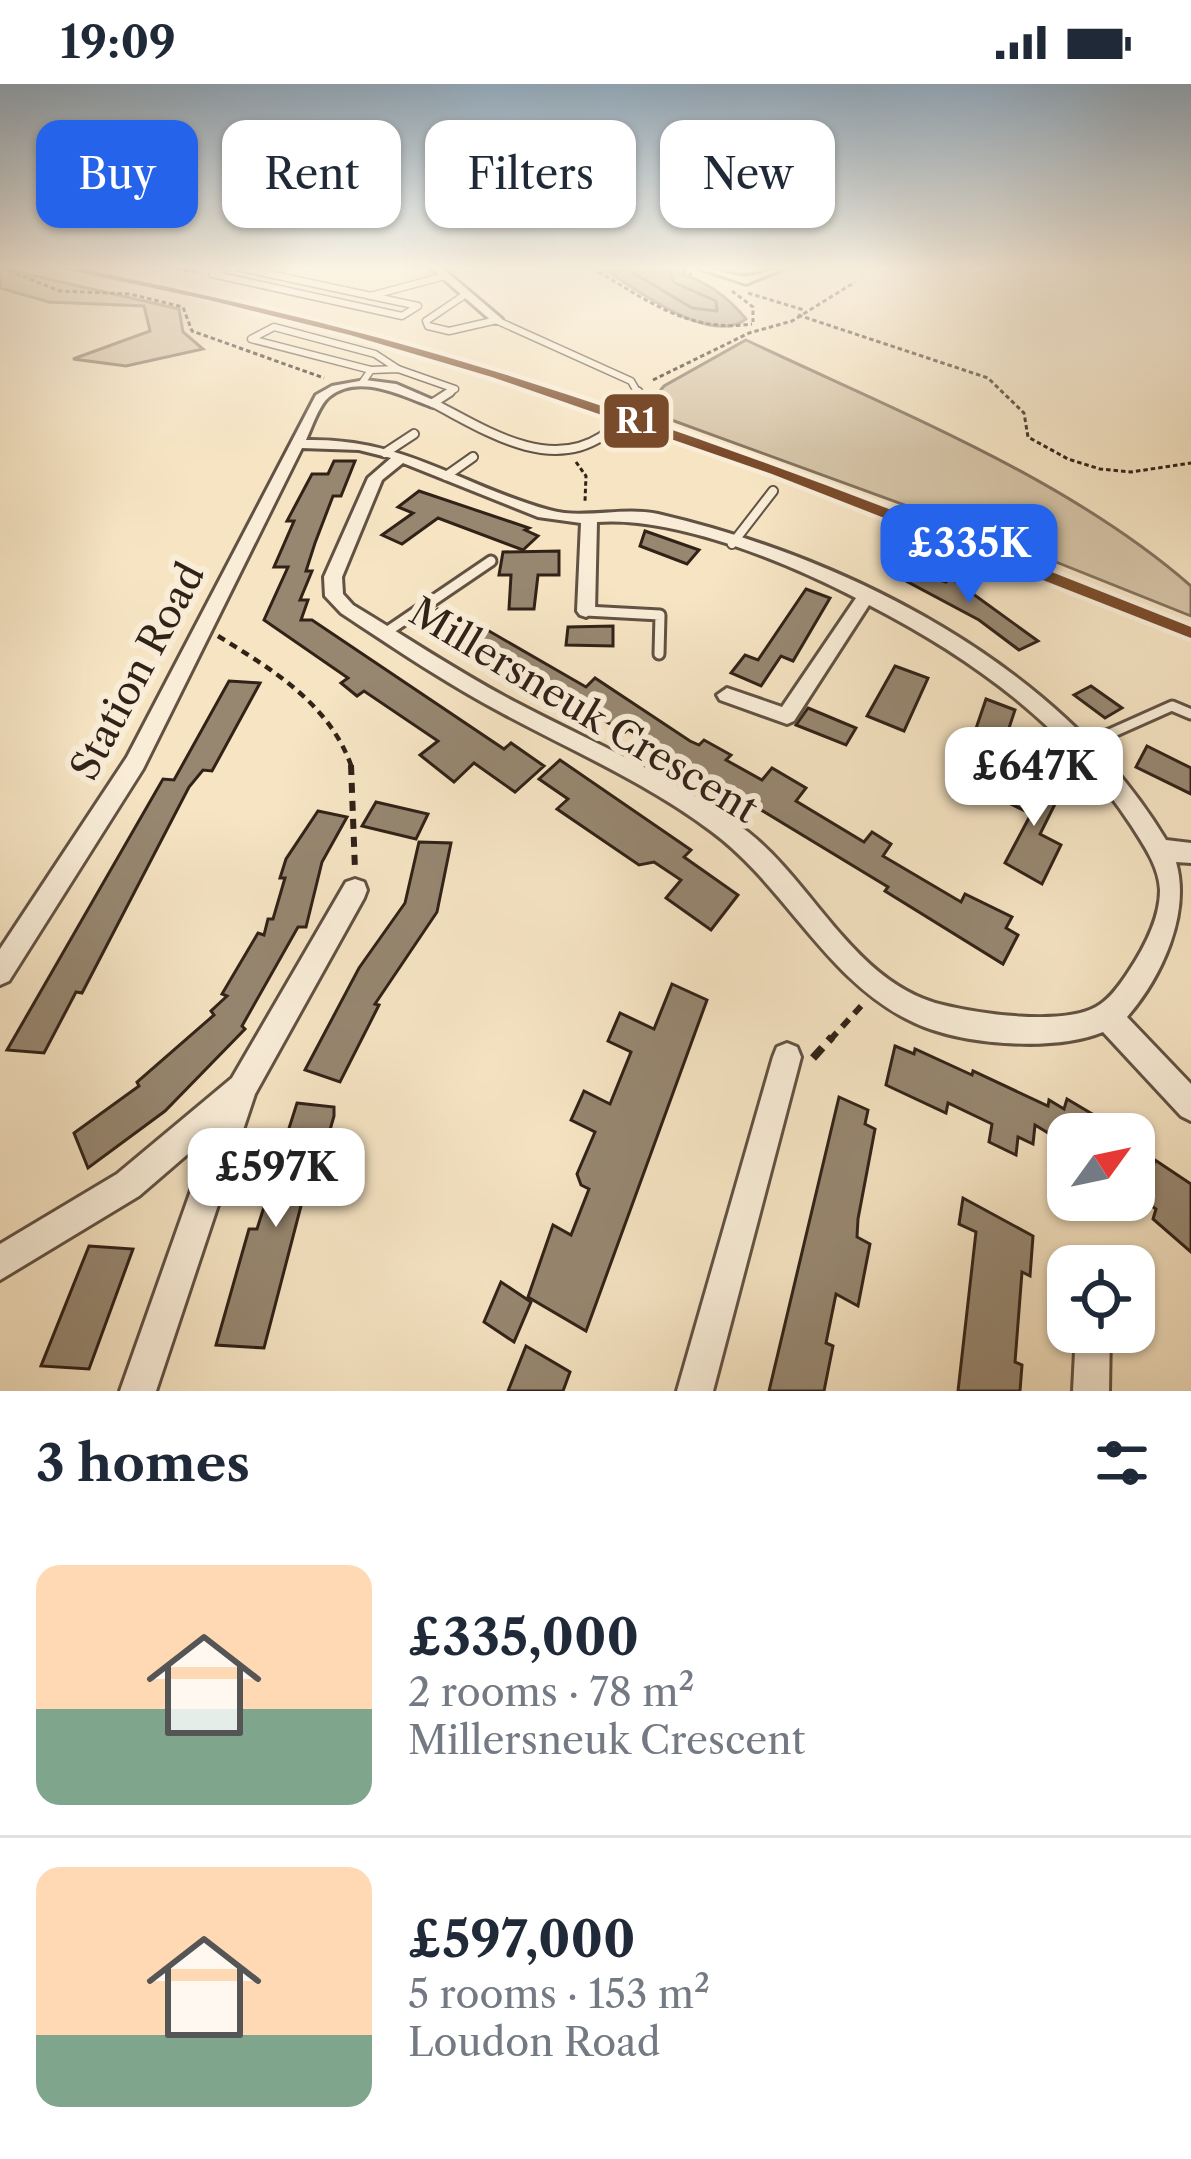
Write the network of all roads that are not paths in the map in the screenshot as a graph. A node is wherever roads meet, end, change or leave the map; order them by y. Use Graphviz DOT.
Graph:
graph roads {
  1 [pos="269,329"];
  2 [pos="285,329"];
  3 [pos="517,329"];
  4 [pos="398,369"];
  5 [pos="367,376"];
  6 [pos="433,403"];
  7 [pos="414,434"];
  8 [pos="295,444"];
  9 [pos="392,456"];
  10 [pos="472,457"];
  11 [pos="446,476"];
  12 [pos="773,491"];
  13 [pos="590,518"];
  14 [pos="732,544"];
  15 [pos="491,561"];
  16 [pos="867,594"];
  17 [pos="586,611"];
  18 [pos="386,633"];
  19 [pos="659,654"];
  20 [pos="727,695"];
  21 [pos="1191,714"];
  22 [pos="1080,747"];
  23 [pos="1158,850"];
  24 [pos="1191,853"];
  25 [pos="355,890"];
  26 [pos="0,972"];
  27 [pos="1107,1016"];
  28 [pos="788,1057"];
  29 [pos="242,1088"];
  30 [pos="1191,1106"];
  31 [pos="0,1263"];
  32 [pos="1093,1353"];
  33 [pos="138,1391"];
  34 [pos="695,1391"];
  35 [pos="1091,1391"];
  1 -- 5 [label="lane"];
  2 -- 4 [label="lane"];
  3 -- 6 [label="lane"];
  4 -- 5 [label="lane"];
  4 -- 6 [label="lane"];
  5 -- 6 [label="street"];
  5 -- 8 [label="street, Station Road"];
  7 -- 9 [label="lane"];
  8 -- 9 [label="street"];
  8 -- 26 [label="street, Station Road"];
  9 -- 11 [label="street"];
  9 -- 18 [label="street, Millersneuk Crescent"];
  10 -- 11 [label="lane"];
  11 -- 13 [label="street"];
  12 -- 14 [label="lane"];
  13 -- 14 [label="street"];
  13 -- 17 [label="street"];
  14 -- 16 [label="street"];
  15 -- 18 [label="lane"];
  16 -- 20 [label="street"];
  16 -- 22 [label="street"];
  17 -- 19 [label="lane"];
  18 -- 27 [label="street, Millersneuk Crescent"];
  21 -- 22 [label="lane"];
  22 -- 23 [label="street"];
  23 -- 24 [label="street"];
  23 -- 27 [label="street"];
  25 -- 29 [label="street"];
  27 -- 30 [label="street"];
  28 -- 34 [label="street"];
  29 -- 31 [label="street"];
  29 -- 33 [label="street"];
  32 -- 35 [label="street"];
}
